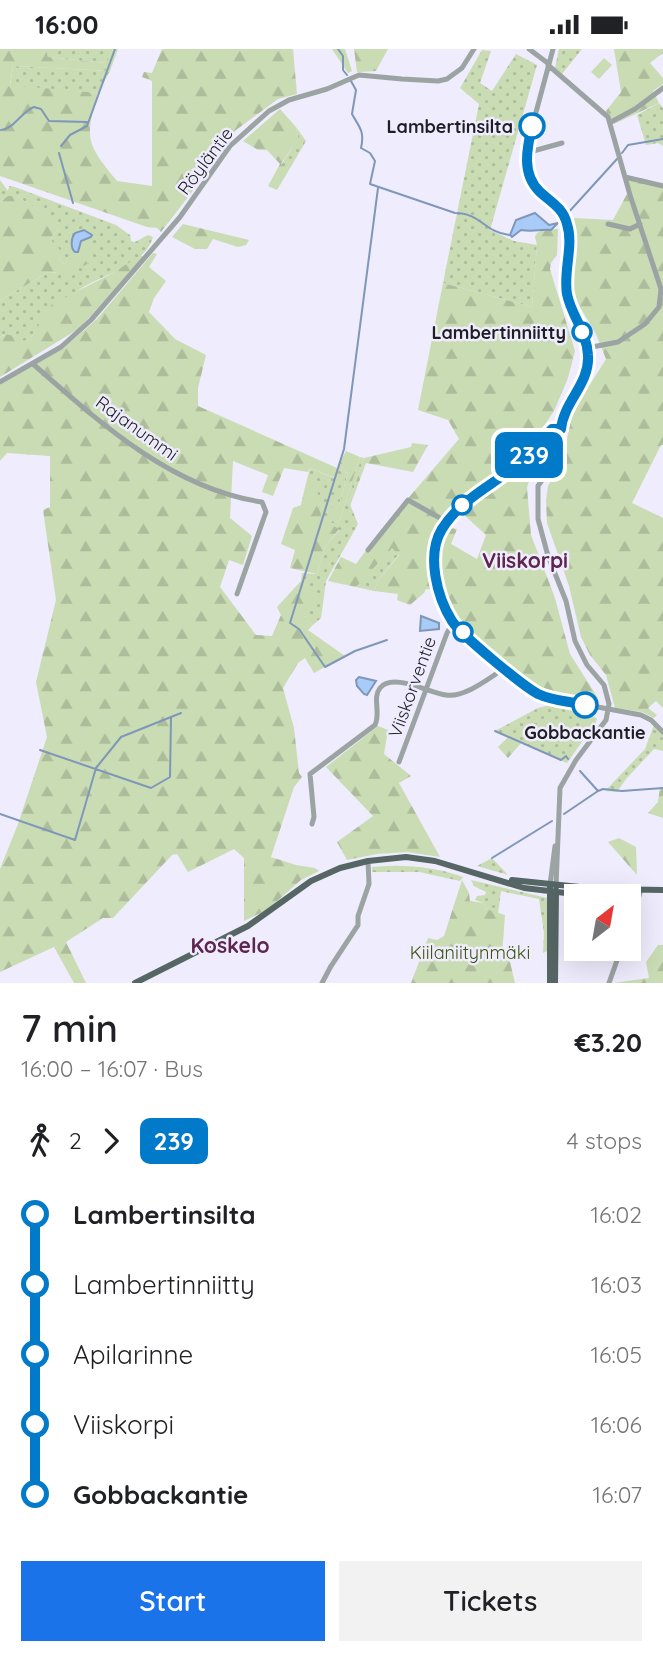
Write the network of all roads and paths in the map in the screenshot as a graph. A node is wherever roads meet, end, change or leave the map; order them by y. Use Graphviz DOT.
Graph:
graph roads {
  1 [pos="474,49"];
  2 [pos="529,49"];
  3 [pos="553,49"];
  4 [pos="548,64"];
  5 [pos="663,88"];
  6 [pos="611,122"];
  7 [pos="562,143"];
  8 [pos="526,153"];
  9 [pos="625,177"];
  10 [pos="663,186"];
  11 [pos="608,224"];
  12 [pos="640,224"];
  13 [pos="661,308"];
  14 [pos="587,348"];
  15 [pos="33,364"];
  16 [pos="0,382"];
  17 [pos="561,429"];
  18 [pos="447,522"];
  19 [pos="368,549"];
  20 [pos="237,594"];
  21 [pos="453,623"];
  22 [pos="505,668"];
  23 [pos="425,689"];
  24 [pos="609,711"];
  25 [pos="663,731"];
  26 [pos="399,762"];
  27 [pos="312,824"];
  28 [pos="368,861"];
  29 [pos="553,888"];
  30 [pos="564,888"];
  31 [pos="641,890"];
  32 [pos="663,890"];
  33 [pos="617,961"];
  34 [pos="135,983"];
  35 [pos="322,983"];
  36 [pos="550,983"];
  37 [pos="555,983"];
  38 [pos="609,983"];
  1 -- 15 [label="street, Röyläntie"];
  2 -- 4 [label="street"];
  3 -- 4 [label="street"];
  4 -- 6 [label="street"];
  4 -- 8 [label="street"];
  5 -- 6 [label="street"];
  6 -- 9 [label="street"];
  7 -- 8 [label="street"];
  8 -- 14 [label="street"];
  9 -- 10 [label="street"];
  9 -- 12 [label="street"];
  11 -- 12 [label="street"];
  12 -- 13 [label="street"];
  13 -- 14 [label="street"];
  14 -- 17 [label="street"];
  15 -- 16 [label="street, Röyläntie"];
  15 -- 20 [label="street, Rajanummi"];
  17 -- 18 [label="street"];
  17 -- 24 [label="street"];
  18 -- 19 [label="street"];
  18 -- 21 [label="street"];
  21 -- 22 [label="street"];
  21 -- 23 [label="street, Viiskorventie"];
  22 -- 23 [label="street"];
  22 -- 24 [label="street"];
  23 -- 26 [label="street, Viiskorventie"];
  23 -- 27 [label="street"];
  24 -- 25 [label="street"];
  24 -- 29 [label="street"];
  28 -- 29 [label="main road"];
  28 -- 34 [label="main road"];
  28 -- 35 [label="street"];
  29 -- 30 [label="main road"];
  29 -- 36 [label="main road"];
  29 -- 37 [label="main road"];
  31 -- 32 [label="main road"];
  33 -- 38 [label="street"];
}
